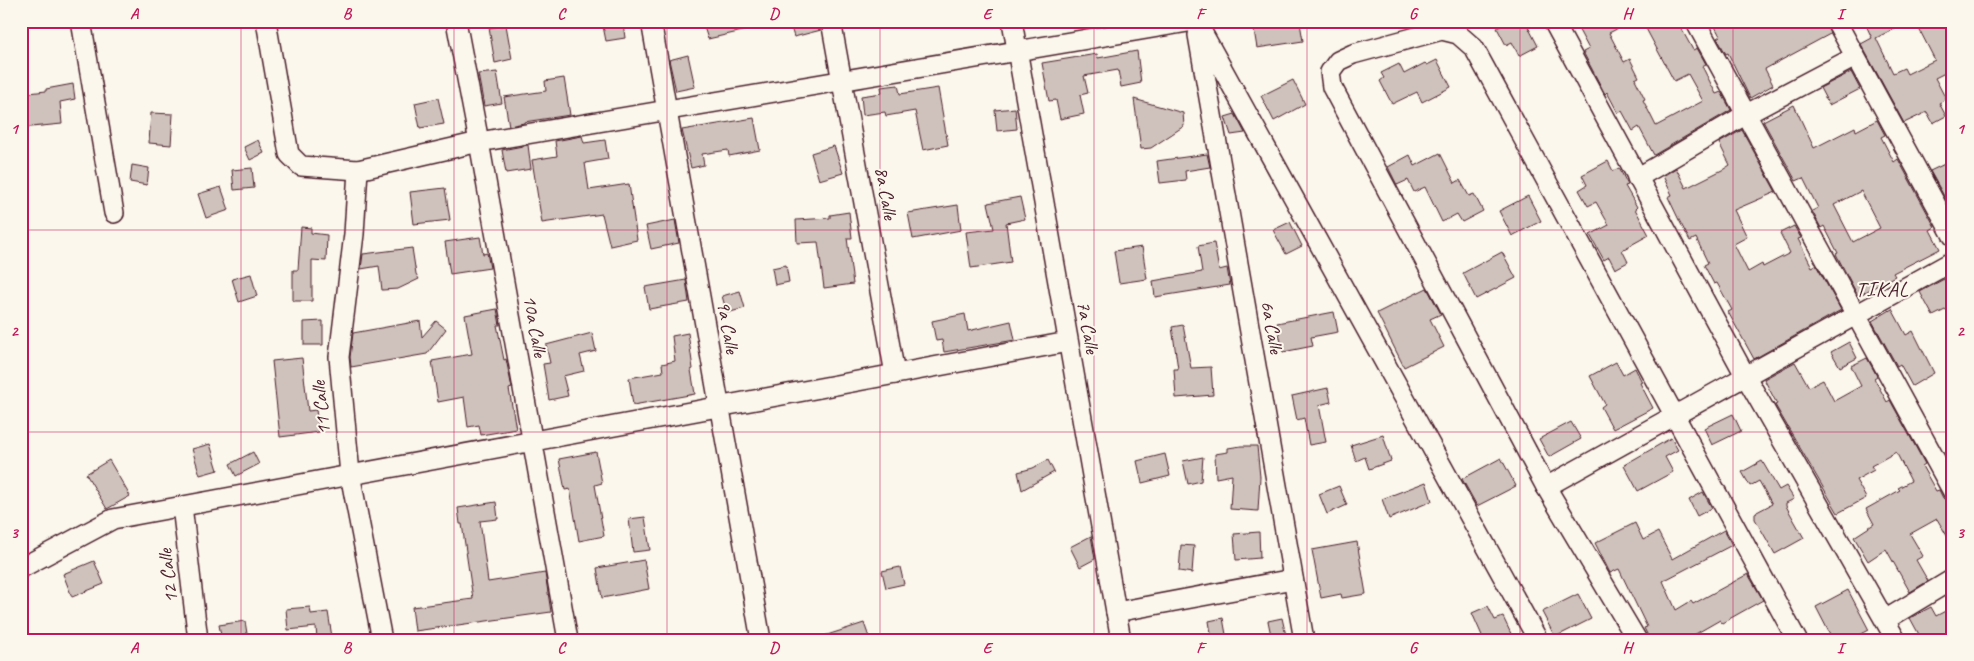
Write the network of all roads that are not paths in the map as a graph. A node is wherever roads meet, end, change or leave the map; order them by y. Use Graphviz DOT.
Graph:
graph roads {
  1 [pos="81,21"];
  2 [pos="266,21"];
  3 [pos="456,21"];
  4 [pos="651,21"];
  5 [pos="831,21"];
  6 [pos="1012,21"];
  7 [pos="1195,21"];
  8 [pos="1552,21"];
  9 [pos="1695,21"];
  10 [pos="1836,21"];
  11 [pos="1017,51"];
  12 [pos="1855,57"];
  13 [pos="843,81"];
  14 [pos="667,112"];
  15 [pos="1745,115"];
  16 [pos="479,142"];
  17 [pos="358,170"];
  18 [pos="1637,178"];
  19 [pos="114,213"];
  20 [pos="1953,236"];
  21 [pos="1953,261"];
  22 [pos="1855,314"];
  23 [pos="1068,342"];
  24 [pos="894,374"];
  25 [pos="1746,377"];
  26 [pos="719,406"];
  27 [pos="1675,416"];
  28 [pos="533,441"];
  29 [pos="350,474"];
  30 [pos="1546,487"];
  31 [pos="1953,492"];
  32 [pos="182,506"];
  33 [pos="21,568"];
  34 [pos="1293,579"];
  35 [pos="1953,580"];
  36 [pos="1116,612"];
  37 [pos="1885,620"];
  38 [pos="198,640"];
  39 [pos="382,640"];
  40 [pos="568,640"];
  41 [pos="760,640"];
  42 [pos="1121,640"];
  43 [pos="1304,640"];
  44 [pos="1538,640"];
  45 [pos="1637,640"];
  46 [pos="1797,640"];
  47 [pos="1896,640"];
  1 -- 19 [label="street"];
  2 -- 17 [label="street"];
  3 -- 16 [label="street, 10a Calle"];
  4 -- 14 [label="street, 9a Calle"];
  5 -- 13 [label="street, 8a Calle"];
  6 -- 11 [label="street, 7a Calle"];
  7 -- 11 [label="street"];
  7 -- 34 [label="street, 6a Calle"];
  7 -- 44 [label="street"];
  8 -- 18 [label="street"];
  9 -- 15 [label="street"];
  10 -- 12 [label="street"];
  11 -- 13 [label="street"];
  11 -- 23 [label="street, 7a Calle"];
  12 -- 15 [label="street"];
  12 -- 20 [label="street"];
  13 -- 14 [label="street"];
  13 -- 24 [label="street, 8a Calle"];
  14 -- 16 [label="street"];
  14 -- 26 [label="street, 9a Calle"];
  15 -- 18 [label="street"];
  15 -- 22 [label="street"];
  16 -- 17 [label="street"];
  16 -- 28 [label="street, 10a Calle"];
  17 -- 29 [label="street, 11 Calle"];
  18 -- 25 [label="street"];
  21 -- 22 [label="street"];
  22 -- 25 [label="street"];
  22 -- 31 [label="street"];
  23 -- 24 [label="street"];
  23 -- 36 [label="street, 7a Calle"];
  24 -- 26 [label="street"];
  25 -- 27 [label="street"];
  25 -- 37 [label="street"];
  26 -- 28 [label="street"];
  26 -- 41 [label="street, 9a Calle"];
  27 -- 30 [label="street"];
  27 -- 30 [label="street"];
  27 -- 46 [label="street"];
  28 -- 29 [label="street"];
  28 -- 40 [label="street, 10a Calle"];
  29 -- 32 [label="street"];
  29 -- 39 [label="street, 11 Calle"];
  30 -- 45 [label="street"];
  32 -- 33 [label="street"];
  32 -- 38 [label="street, 12 Calle"];
  34 -- 36 [label="street"];
  34 -- 43 [label="street, 6a Calle"];
  35 -- 37 [label="street"];
  36 -- 42 [label="street, 7a Calle"];
  37 -- 47 [label="street"];
}
